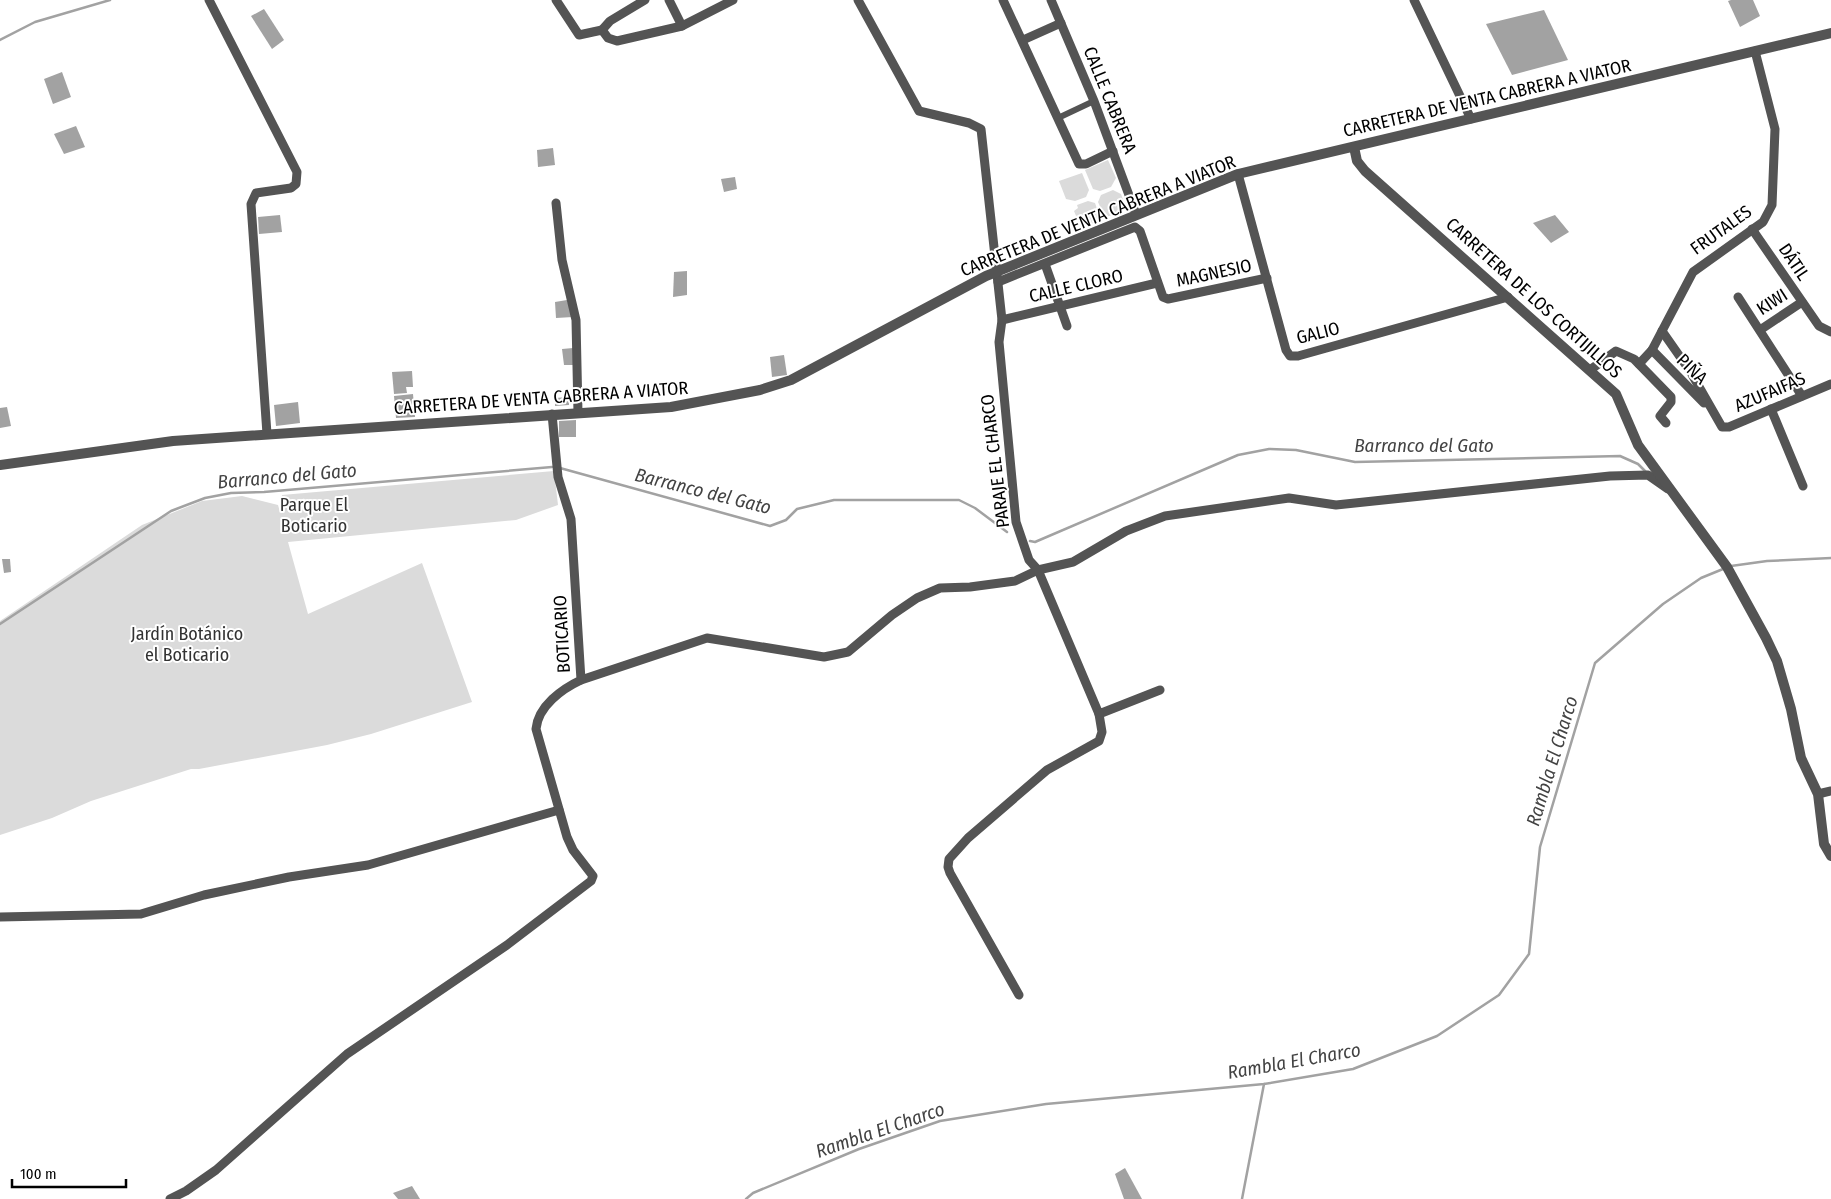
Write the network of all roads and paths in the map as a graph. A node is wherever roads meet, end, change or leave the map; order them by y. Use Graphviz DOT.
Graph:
graph roads {
  1 [pos="209,0"];
  2 [pos="556,0"];
  3 [pos="645,0"];
  4 [pos="669,0"];
  5 [pos="733,0"];
  6 [pos="858,0"];
  7 [pos="1003,0"];
  8 [pos="1051,0"];
  9 [pos="1414,0"];
  10 [pos="1060,23"];
  11 [pos="682,26"];
  12 [pos="602,30"];
  13 [pos="1831,33"];
  14 [pos="1023,40"];
  15 [pos="1755,51"];
  16 [pos="1094,101"];
  17 [pos="1058,118"];
  18 [pos="1471,119"];
  19 [pos="1354,147"];
  20 [pos="1113,150"];
  21 [pos="1238,174"];
  22 [pos="556,203"];
  23 [pos="1136,214"];
  24 [pos="1752,229"];
  25 [pos="1045,264"];
  26 [pos="997,271"];
  27 [pos="1267,278"];
  28 [pos="998,282"];
  29 [pos="1157,283"];
  30 [pos="1508,297"];
  31 [pos="1738,297"];
  32 [pos="1802,302"];
  33 [pos="1060,307"];
  34 [pos="1002,320"];
  35 [pos="1067,326"];
  36 [pos="1760,330"];
  37 [pos="1662,331"];
  38 [pos="1831,332"];
  39 [pos="1652,350"];
  40 [pos="1638,364"];
  41 [pos="1590,370"];
  42 [pos="1831,384"];
  43 [pos="1802,396"];
  44 [pos="1771,409"];
  45 [pos="1711,410"];
  46 [pos="578,413"];
  47 [pos="552,414"];
  48 [pos="1666,423"];
  49 [pos="267,434"];
  50 [pos="0,465"];
  51 [pos="1803,486"];
  52 [pos="1672,491"];
  53 [pos="1038,570"];
  54 [pos="581,680"];
  55 [pos="1160,690"];
  56 [pos="1099,714"];
  57 [pos="1831,791"];
  58 [pos="1818,794"];
  59 [pos="559,810"];
  60 [pos="1831,856"];
  61 [pos="0,917"];
  62 [pos="1020,995"];
  63 [pos="170,1199"];
  1 -- 49 [label="street"];
  2 -- 12 [label="street"];
  3 -- 12 [label="street"];
  4 -- 11 [label="street"];
  5 -- 11 [label="street"];
  6 -- 26 [label="street, PARAJE EL CHARCO"];
  7 -- 14 [label="street"];
  8 -- 10 [label="street, CALLE CABRERA"];
  9 -- 18 [label="street"];
  10 -- 14 [label="street"];
  10 -- 16 [label="street, CALLE CABRERA"];
  11 -- 12 [label="street"];
  13 -- 15 [label="street, CARRETERA DE VENTA CABRERA A VIATOR"];
  14 -- 17 [label="street"];
  15 -- 18 [label="street, CARRETERA DE VENTA CABRERA A VIATOR"];
  15 -- 24 [label="street, FRUTALES"];
  16 -- 17 [label="street"];
  16 -- 20 [label="street, CALLE CABRERA"];
  17 -- 20 [label="street"];
  18 -- 19 [label="street, CARRETERA DE VENTA CABRERA A VIATOR"];
  19 -- 21 [label="street, CARRETERA DE VENTA CABRERA A VIATOR"];
  19 -- 30 [label="street, CARRETERA DE LOS CORTIJILLOS"];
  20 -- 23 [label="street, CALLE CABRERA"];
  21 -- 23 [label="street, CARRETERA DE VENTA CABRERA A VIATOR"];
  21 -- 27 [label="street, GALIO"];
  22 -- 46 [label="street"];
  23 -- 26 [label="street, CARRETERA DE VENTA CABRERA A VIATOR"];
  24 -- 32 [label="street, DÁTIL"];
  24 -- 37 [label="street, FRUTALES"];
  25 -- 28 [label="street"];
  25 -- 29 [label="street"];
  25 -- 33 [label="street"];
  26 -- 28 [label="street, PARAJE EL CHARCO"];
  26 -- 46 [label="street, CARRETERA DE VENTA CABRERA A VIATOR"];
  27 -- 29 [label="street, MAGNESIO"];
  27 -- 30 [label="street, GALIO"];
  28 -- 34 [label="street, PARAJE EL CHARCO"];
  29 -- 33 [label="street, CALLE CLORO"];
  30 -- 41 [label="street, CARRETERA DE LOS CORTIJILLOS"];
  31 -- 36 [label="street"];
  32 -- 36 [label="street, KIWI"];
  32 -- 38 [label="street, DÁTIL"];
  33 -- 34 [label="street, CALLE CLORO"];
  33 -- 35 [label="street"];
  34 -- 53 [label="street, PARAJE EL CHARCO"];
  36 -- 43 [label="street"];
  37 -- 39 [label="street, FRUTALES"];
  37 -- 45 [label="street"];
  39 -- 40 [label="street, FRUTALES"];
  39 -- 45 [label="street, PIÑA"];
  40 -- 41 [label="street"];
  40 -- 48 [label="street"];
  41 -- 52 [label="street, CARRETERA DE LOS CORTIJILLOS"];
  42 -- 43 [label="street, AZUFAIFAS"];
  43 -- 44 [label="street, AZUFAIFAS"];
  44 -- 45 [label="street, AZUFAIFAS"];
  44 -- 51 [label="street"];
  46 -- 47 [label="street, CARRETERA DE VENTA CABRERA A VIATOR"];
  47 -- 49 [label="street, CARRETERA DE VENTA CABRERA A VIATOR"];
  47 -- 54 [label="street, BOTICARIO"];
  49 -- 50 [label="street, CARRETERA DE VENTA CABRERA A VIATOR"];
  52 -- 53 [label="street"];
  52 -- 58 [label="street, CARRETERA DE LOS CORTIJILLOS"];
  53 -- 54 [label="street"];
  53 -- 56 [label="street, PARAJE EL CHARCO"];
  54 -- 59 [label="street, BOTICARIO"];
  55 -- 56 [label="street"];
  56 -- 62 [label="street"];
  57 -- 58 [label="street"];
  58 -- 60 [label="street, CARRETERA DE LOS CORTIJILLOS"];
  59 -- 61 [label="street"];
  59 -- 63 [label="street, BOTICARIO"];
}
